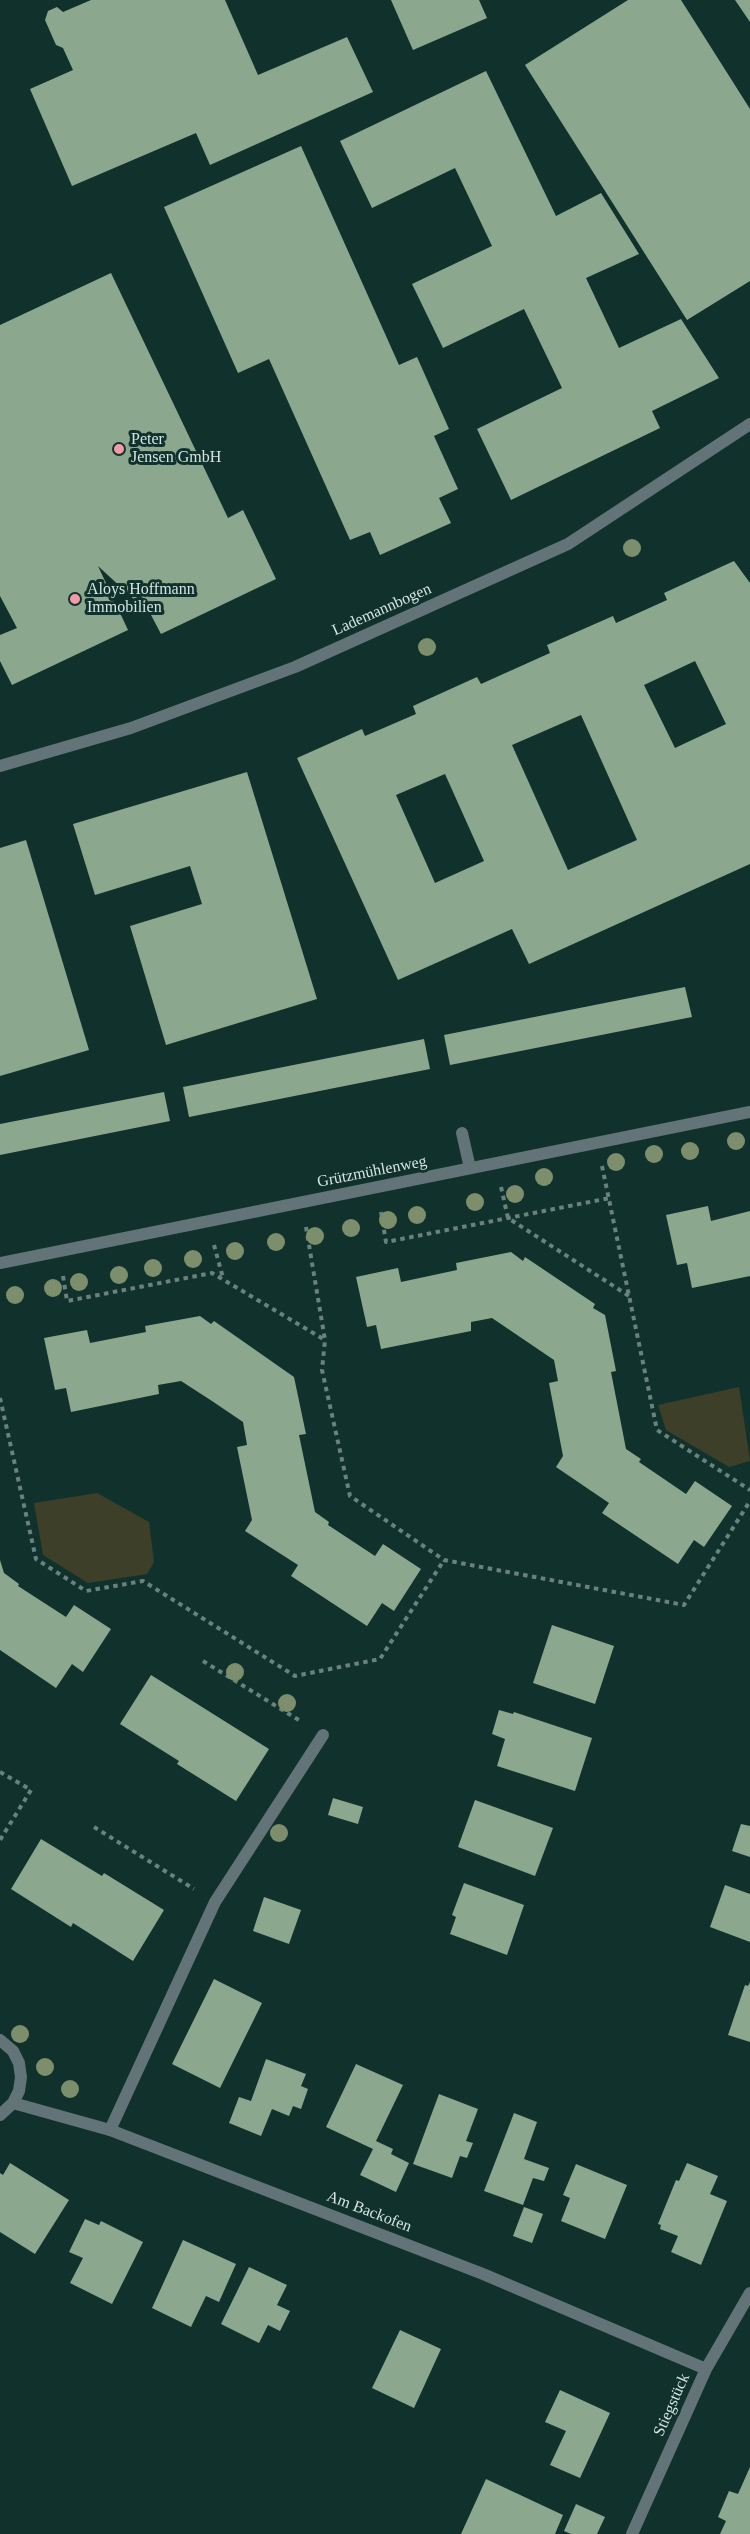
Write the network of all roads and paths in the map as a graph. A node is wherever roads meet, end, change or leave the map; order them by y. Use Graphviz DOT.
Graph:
graph roads {
  1 [pos="750,424"];
  2 [pos="0,766"];
  3 [pos="750,1112"];
  4 [pos="462,1133"];
  5 [pos="596,1143"];
  6 [pos="496,1163"];
  7 [pos="470,1168"];
  8 [pos="376,1188"];
  9 [pos="610,1198"];
  10 [pos="302,1202"];
  11 [pos="508,1218"];
  12 [pos="208,1221"];
  13 [pos="0,1263"];
  14 [pos="223,1279"];
  15 [pos="630,1296"];
  16 [pos="66,1300"];
  17 [pos="325,1340"];
  18 [pos="0,1398"];
  19 [pos="0,1422"];
  20 [pos="6,1426"];
  21 [pos="750,1490"];
  22 [pos="750,1501"];
  23 [pos="444,1560"];
  24 [pos="203,1661"];
  25 [pos="322,1735"];
  26 [pos="0,1772"];
  27 [pos="94,1827"];
  28 [pos="0,1840"];
  29 [pos="215,1902"];
  30 [pos="0,2040"];
  31 [pos="13,2103"];
  32 [pos="0,2115"];
  33 [pos="110,2130"];
  34 [pos="750,2293"];
  35 [pos="706,2369"];
  36 [pos="632,2534"];
  1 -- 2 [label="street, Lademannbogen"];
  3 -- 5 [label="street, Grützmühlenweg"];
  4 -- 7 [label="street"];
  5 -- 6 [label="street, Grützmühlenweg"];
  5 -- 9 [label="path"];
  6 -- 7 [label="street, Grützmühlenweg"];
  6 -- 11 [label="path"];
  7 -- 8 [label="street, Grützmühlenweg"];
  8 -- 10 [label="street, Grützmühlenweg"];
  8 -- 11 [label="path"];
  9 -- 11 [label="path"];
  9 -- 15 [label="path"];
  10 -- 12 [label="street, Grützmühlenweg"];
  10 -- 17 [label="path"];
  11 -- 15 [label="path"];
  12 -- 13 [label="street, Grützmühlenweg"];
  12 -- 14 [label="path"];
  14 -- 16 [label="path"];
  14 -- 17 [label="path"];
  15 -- 21 [label="path"];
  17 -- 23 [label="path"];
  18 -- 20 [label="path"];
  19 -- 20 [label="path"];
  20 -- 23 [label="path"];
  22 -- 23 [label="path"];
  24 -- 25 [label="path"];
  25 -- 29 [label="street"];
  26 -- 28 [label="path"];
  27 -- 29 [label="path"];
  29 -- 33 [label="street"];
  30 -- 31 [label="street"];
  31 -- 32 [label="street"];
  31 -- 33 [label="street, Am Backofen"];
  33 -- 35 [label="street, Am Backofen"];
  34 -- 35 [label="street, Stiegstück"];
  35 -- 36 [label="street, Stiegstück"];
}
